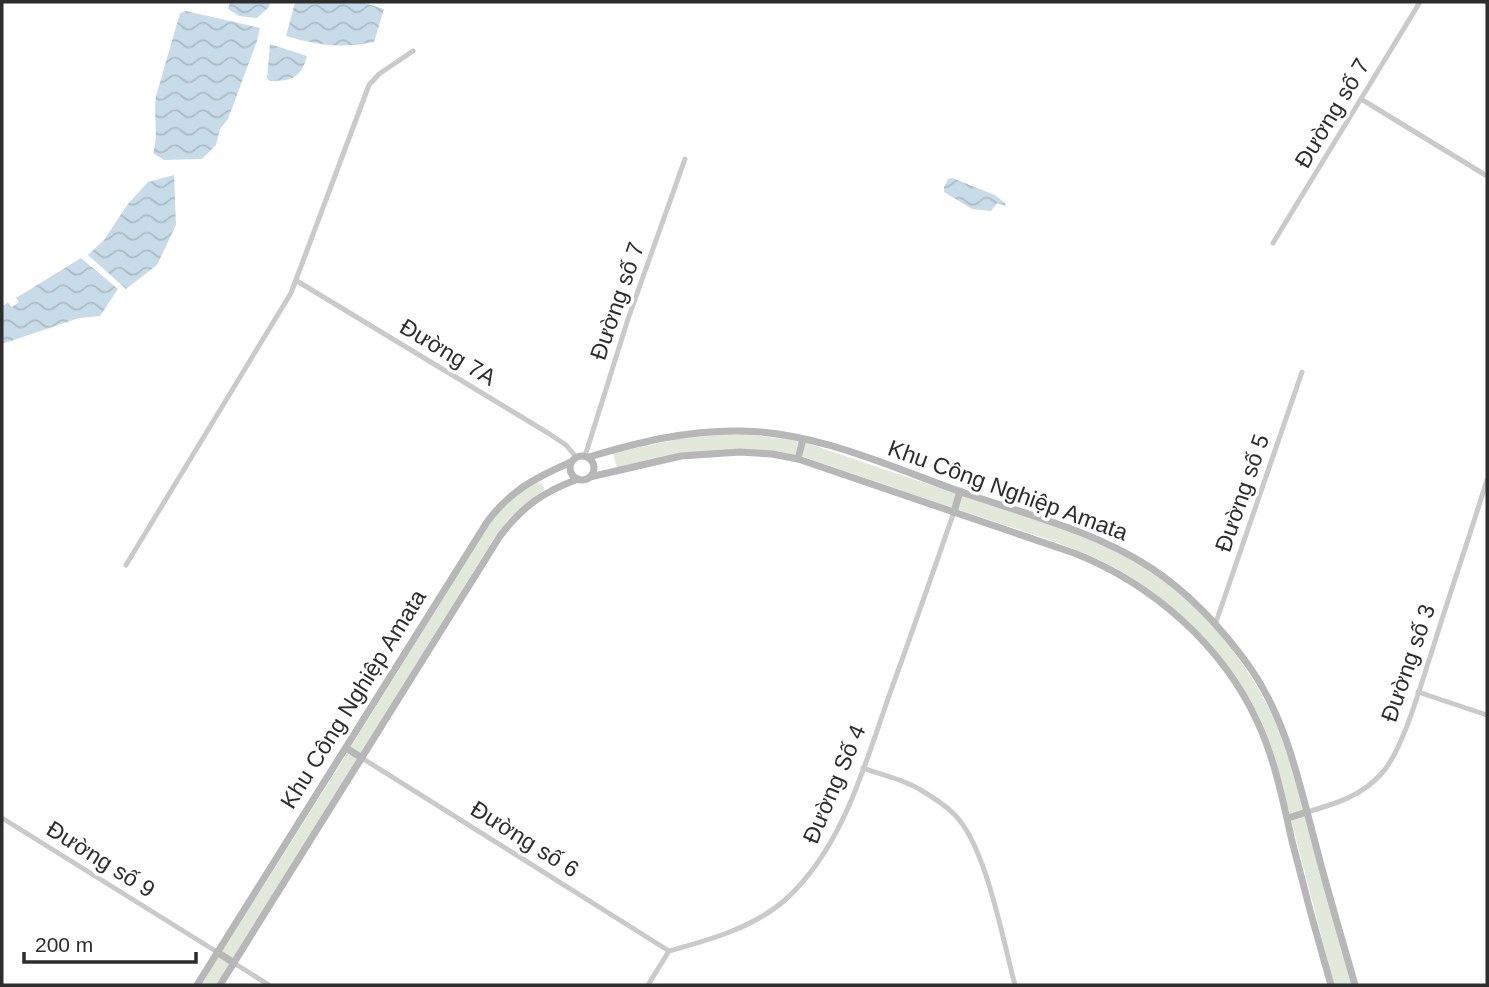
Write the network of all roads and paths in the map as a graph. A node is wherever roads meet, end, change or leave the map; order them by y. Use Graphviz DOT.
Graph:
graph roads {
  1 [pos="1420,2"];
  2 [pos="413,51"];
  3 [pos="1361,99"];
  4 [pos="685,159"];
  5 [pos="1487,176"];
  6 [pos="1273,243"];
  7 [pos="297,281"];
  8 [pos="1302,372"];
  9 [pos="803,439"];
  10 [pos="587,456"];
  11 [pos="798,458"];
  12 [pos="574,459"];
  13 [pos="590,477"];
  14 [pos="578,479"];
  15 [pos="1487,480"];
  16 [pos="960,491"];
  17 [pos="1478,509"];
  18 [pos="954,512"];
  19 [pos="1487,513"];
  20 [pos="126,565"];
  21 [pos="1215,625"];
  22 [pos="1418,692"];
  23 [pos="1487,715"];
  24 [pos="346,748"];
  25 [pos="362,758"];
  26 [pos="863,768"];
  27 [pos="1307,812"];
  28 [pos="2,818"];
  29 [pos="1288,818"];
  30 [pos="669,951"];
  31 [pos="217,952"];
  32 [pos="233,963"];
  33 [pos="197,985"];
  34 [pos="220,985"];
  35 [pos="269,985"];
  36 [pos="648,985"];
  37 [pos="1015,985"];
  38 [pos="1331,985"];
  39 [pos="1355,985"];
  1 -- 3 [label="street, Đường số 7"];
  2 -- 7 [label="street"];
  3 -- 5 [label="street"];
  3 -- 6 [label="street, Đường số 7"];
  4 -- 10 [label="street, Đường số 7"];
  7 -- 12 [label="street, Đường 7A"];
  7 -- 20 [label="street"];
  8 -- 21 [label="street, Đường số 5"];
  9 -- 10 [label="street, Khu Công Nghiệp Amata"];
  9 -- 11 [label="street"];
  9 -- 16 [label="street, Khu Công Nghiệp Amata"];
  10 -- 12 [label="street"];
  10 -- 13 [label="street"];
  11 -- 13 [label="street, Khu Công Nghiệp Amata"];
  11 -- 18 [label="street, Khu Công Nghiệp Amata"];
  12 -- 14 [label="street"];
  12 -- 24 [label="street, Khu Công Nghiệp Amata"];
  13 -- 14 [label="street"];
  14 -- 25 [label="street, Khu Công Nghiệp Amata"];
  15 -- 17 [label="street, Đường số 3"];
  16 -- 18 [label="street"];
  16 -- 21 [label="street, Khu Công Nghiệp Amata"];
  17 -- 19 [label="street"];
  17 -- 22 [label="street, Đường số 3"];
  18 -- 26 [label="street, Đường Số 4"];
  18 -- 29 [label="street, Khu Công Nghiệp Amata"];
  21 -- 27 [label="street, Khu Công Nghiệp Amata"];
  22 -- 23 [label="street"];
  22 -- 27 [label="street, Đường số 3"];
  24 -- 25 [label="street"];
  24 -- 31 [label="street, Khu Công Nghiệp Amata"];
  25 -- 30 [label="street, Đường số 6"];
  25 -- 32 [label="street, Khu Công Nghiệp Amata"];
  26 -- 30 [label="street, Đường Số 4"];
  26 -- 37 [label="street"];
  27 -- 29 [label="street"];
  27 -- 39 [label="street, Khu Công Nghiệp Amata"];
  28 -- 31 [label="street, Đường số 9"];
  29 -- 38 [label="street, Khu Công Nghiệp Amata"];
  30 -- 36 [label="street"];
  31 -- 32 [label="street"];
  31 -- 33 [label="street, Khu Công Nghiệp Amata"];
  32 -- 34 [label="street, Khu Công Nghiệp Amata"];
  32 -- 35 [label="street"];
}
